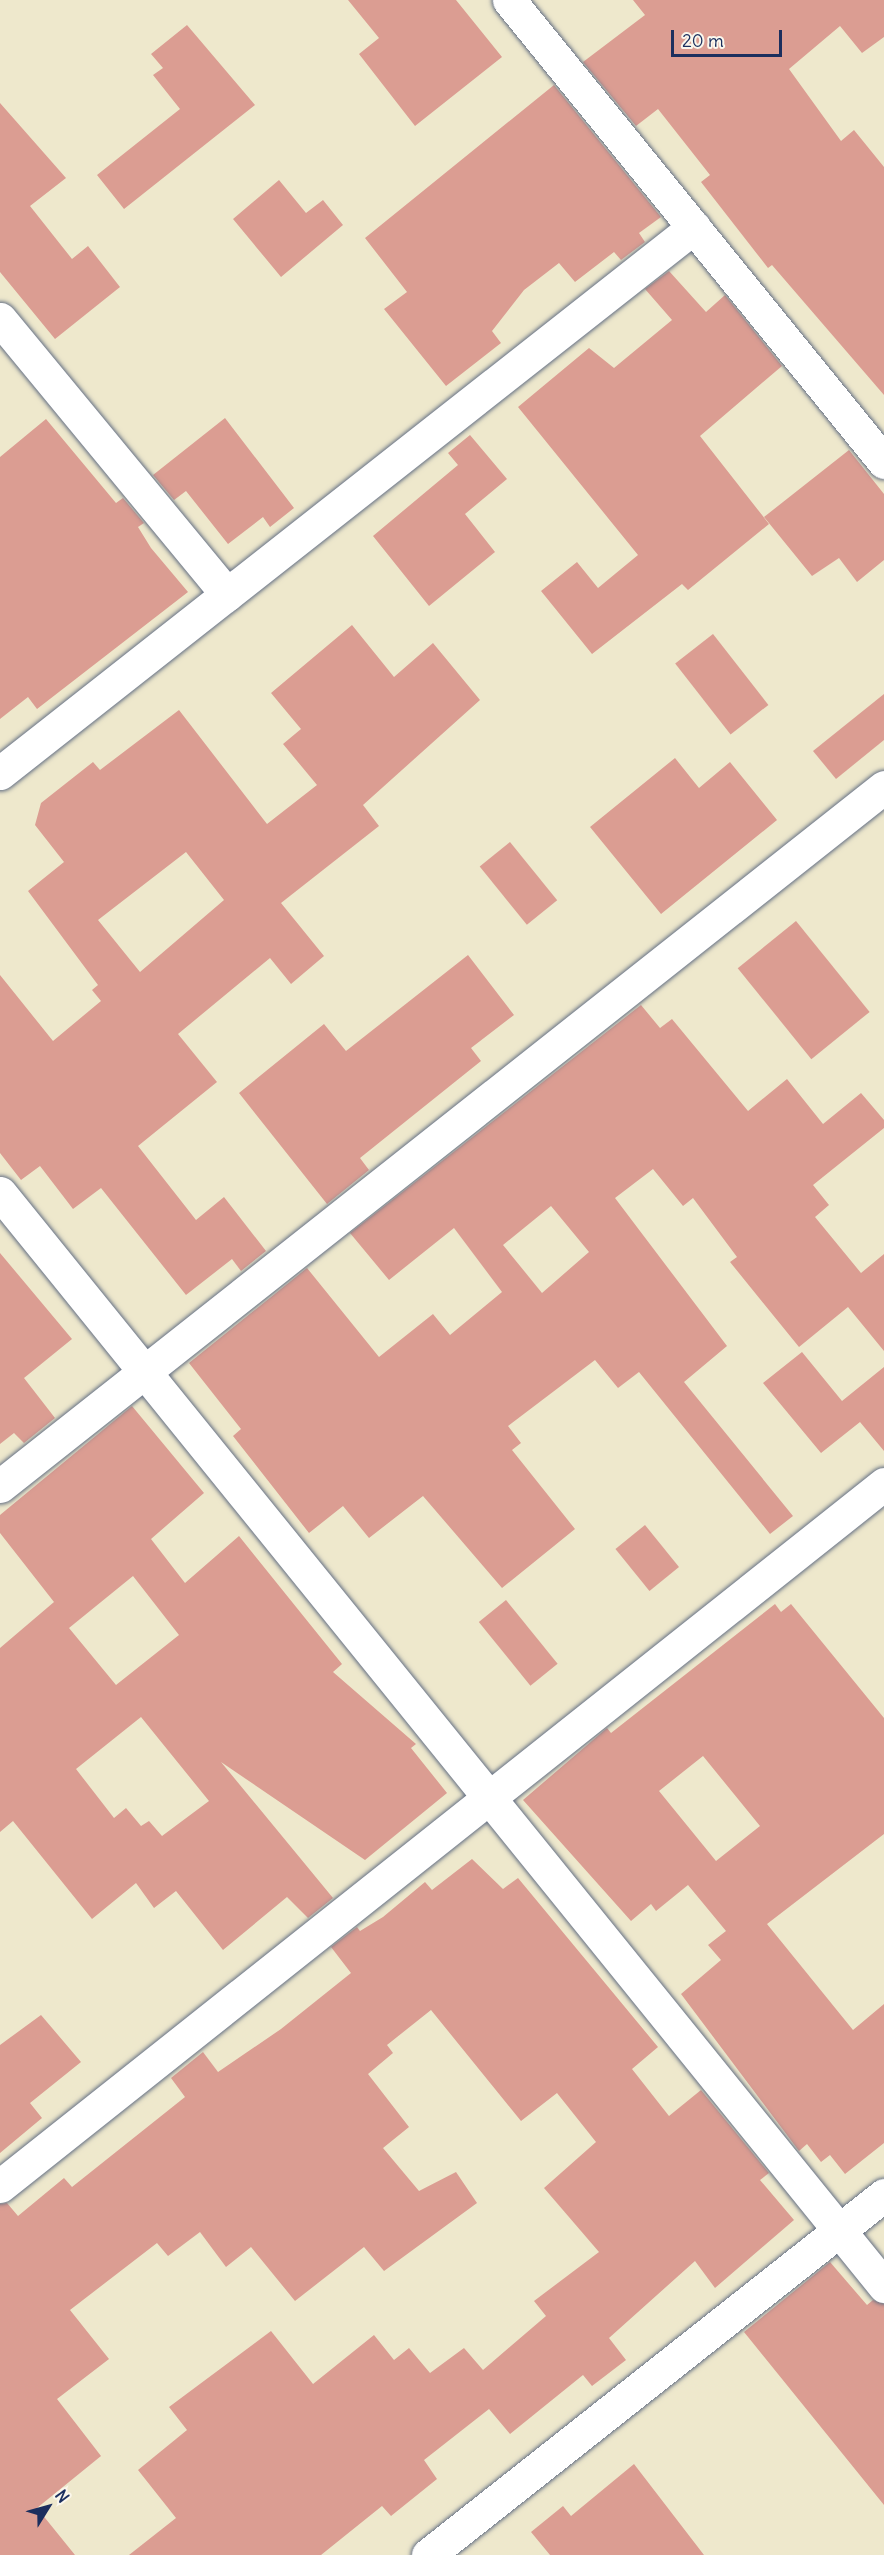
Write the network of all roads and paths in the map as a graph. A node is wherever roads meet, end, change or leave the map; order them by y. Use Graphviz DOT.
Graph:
graph roads {
  1 [pos="509,0"];
  2 [pos="694,227"];
  3 [pos="0,319"];
  4 [pos="884,462"];
  5 [pos="227,594"];
  6 [pos="0,773"];
  7 [pos="884,787"];
  8 [pos="0,1193"];
  9 [pos="144,1371"];
  10 [pos="884,1484"];
  11 [pos="0,1486"];
  12 [pos="489,1798"];
  13 [pos="0,2186"];
  14 [pos="884,2195"];
  15 [pos="839,2231"];
  16 [pos="884,2286"];
  17 [pos="428,2555"];
  1 -- 2 [label="street"];
  2 -- 4 [label="street"];
  2 -- 5 [label="street"];
  3 -- 5 [label="street"];
  5 -- 6 [label="street"];
  7 -- 9 [label="street"];
  8 -- 9 [label="street"];
  9 -- 11 [label="street"];
  9 -- 12 [label="street"];
  10 -- 12 [label="street"];
  12 -- 13 [label="street"];
  12 -- 15 [label="street"];
  14 -- 15 [label="street"];
  15 -- 16 [label="street"];
  15 -- 17 [label="street"];
}
